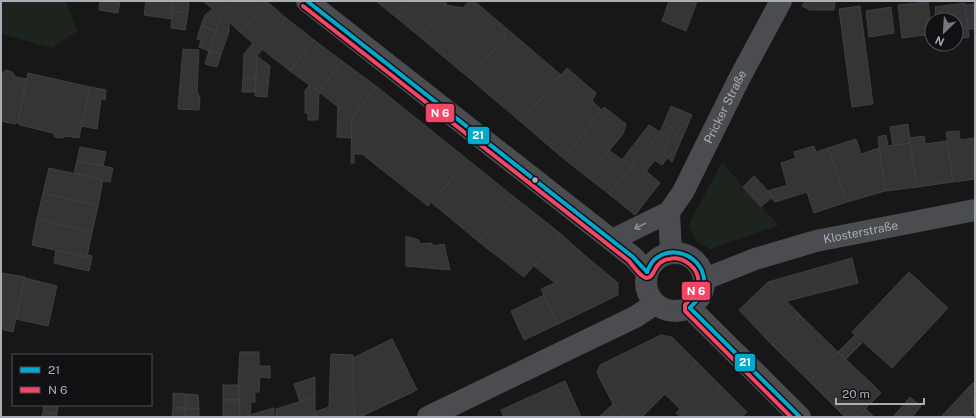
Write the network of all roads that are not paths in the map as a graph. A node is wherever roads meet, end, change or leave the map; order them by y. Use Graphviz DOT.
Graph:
graph roads {
  1 [pos="308,1"];
  2 [pos="781,1"];
  3 [pos="975,210"];
  4 [pos="669,212"];
  5 [pos="612,240"];
  6 [pos="671,252"];
  7 [pos="647,272"];
  8 [pos="705,279"];
  9 [pos="656,304"];
  10 [pos="690,308"];
  11 [pos="428,417"];
  12 [pos="800,417"];
  1 -- 5 [label="street"];
  2 -- 4 [label="street, Pricker Straße"];
  3 -- 8 [label="street, Klosterstraße"];
  4 -- 5 [label="street, Pricker Straße, one-way"];
  4 -- 6 [label="street"];
  5 -- 7 [label="street"];
  6 -- 7 [label="street"];
  6 -- 8 [label="street"];
  7 -- 9 [label="street"];
  8 -- 10 [label="street"];
  9 -- 10 [label="street"];
  9 -- 11 [label="street"];
  10 -- 12 [label="street"];
}
